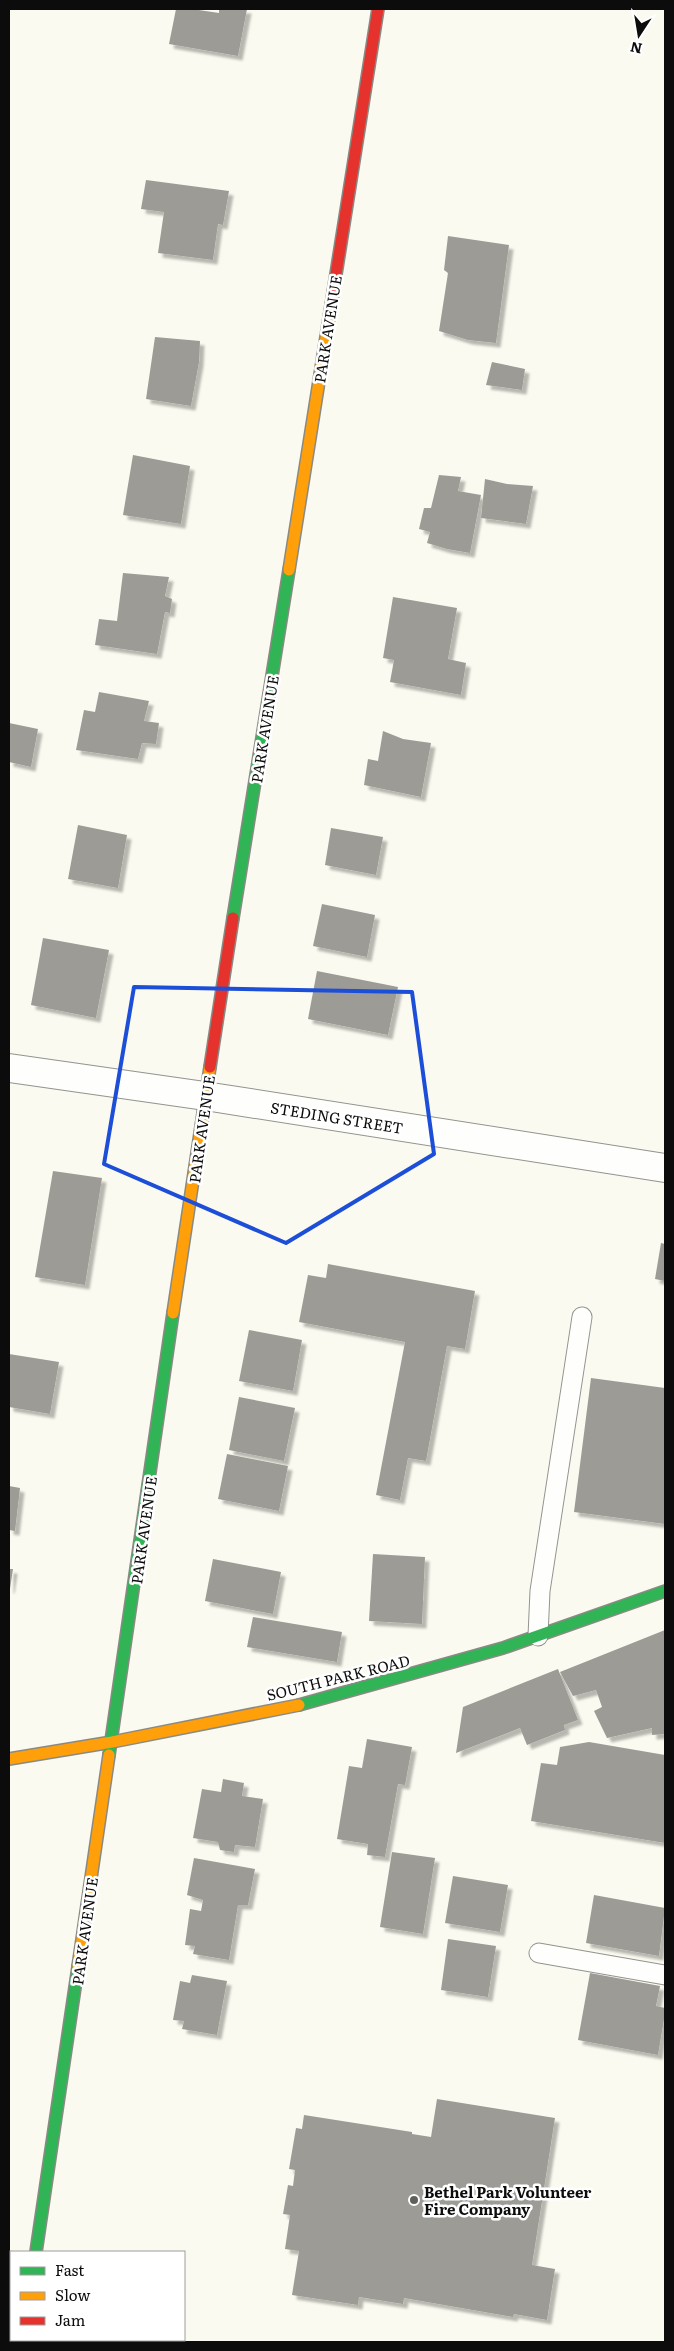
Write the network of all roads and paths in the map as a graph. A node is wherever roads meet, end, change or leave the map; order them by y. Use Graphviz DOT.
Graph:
graph roads {
  1 [pos="378,9"];
  2 [pos="9,1068"];
  3 [pos="205,1096"];
  4 [pos="665,1168"];
  5 [pos="582,1317"];
  6 [pos="665,1591"];
  7 [pos="538,1636"];
  8 [pos="112,1742"];
  9 [pos="9,1759"];
  10 [pos="539,1953"];
  11 [pos="665,1975"];
  12 [pos="36,2251"];
  1 -- 3 [label="street, PARK AVENUE"];
  2 -- 3 [label="street, STEDING STREET"];
  3 -- 4 [label="street, STEDING STREET"];
  3 -- 8 [label="street, PARK AVENUE"];
  5 -- 7 [label="lane"];
  6 -- 7 [label="street, SOUTH PARK ROAD"];
  7 -- 8 [label="street, SOUTH PARK ROAD"];
  8 -- 9 [label="street, SOUTH PARK ROAD"];
  8 -- 12 [label="street, PARK AVENUE"];
  10 -- 11 [label="lane"];
}
